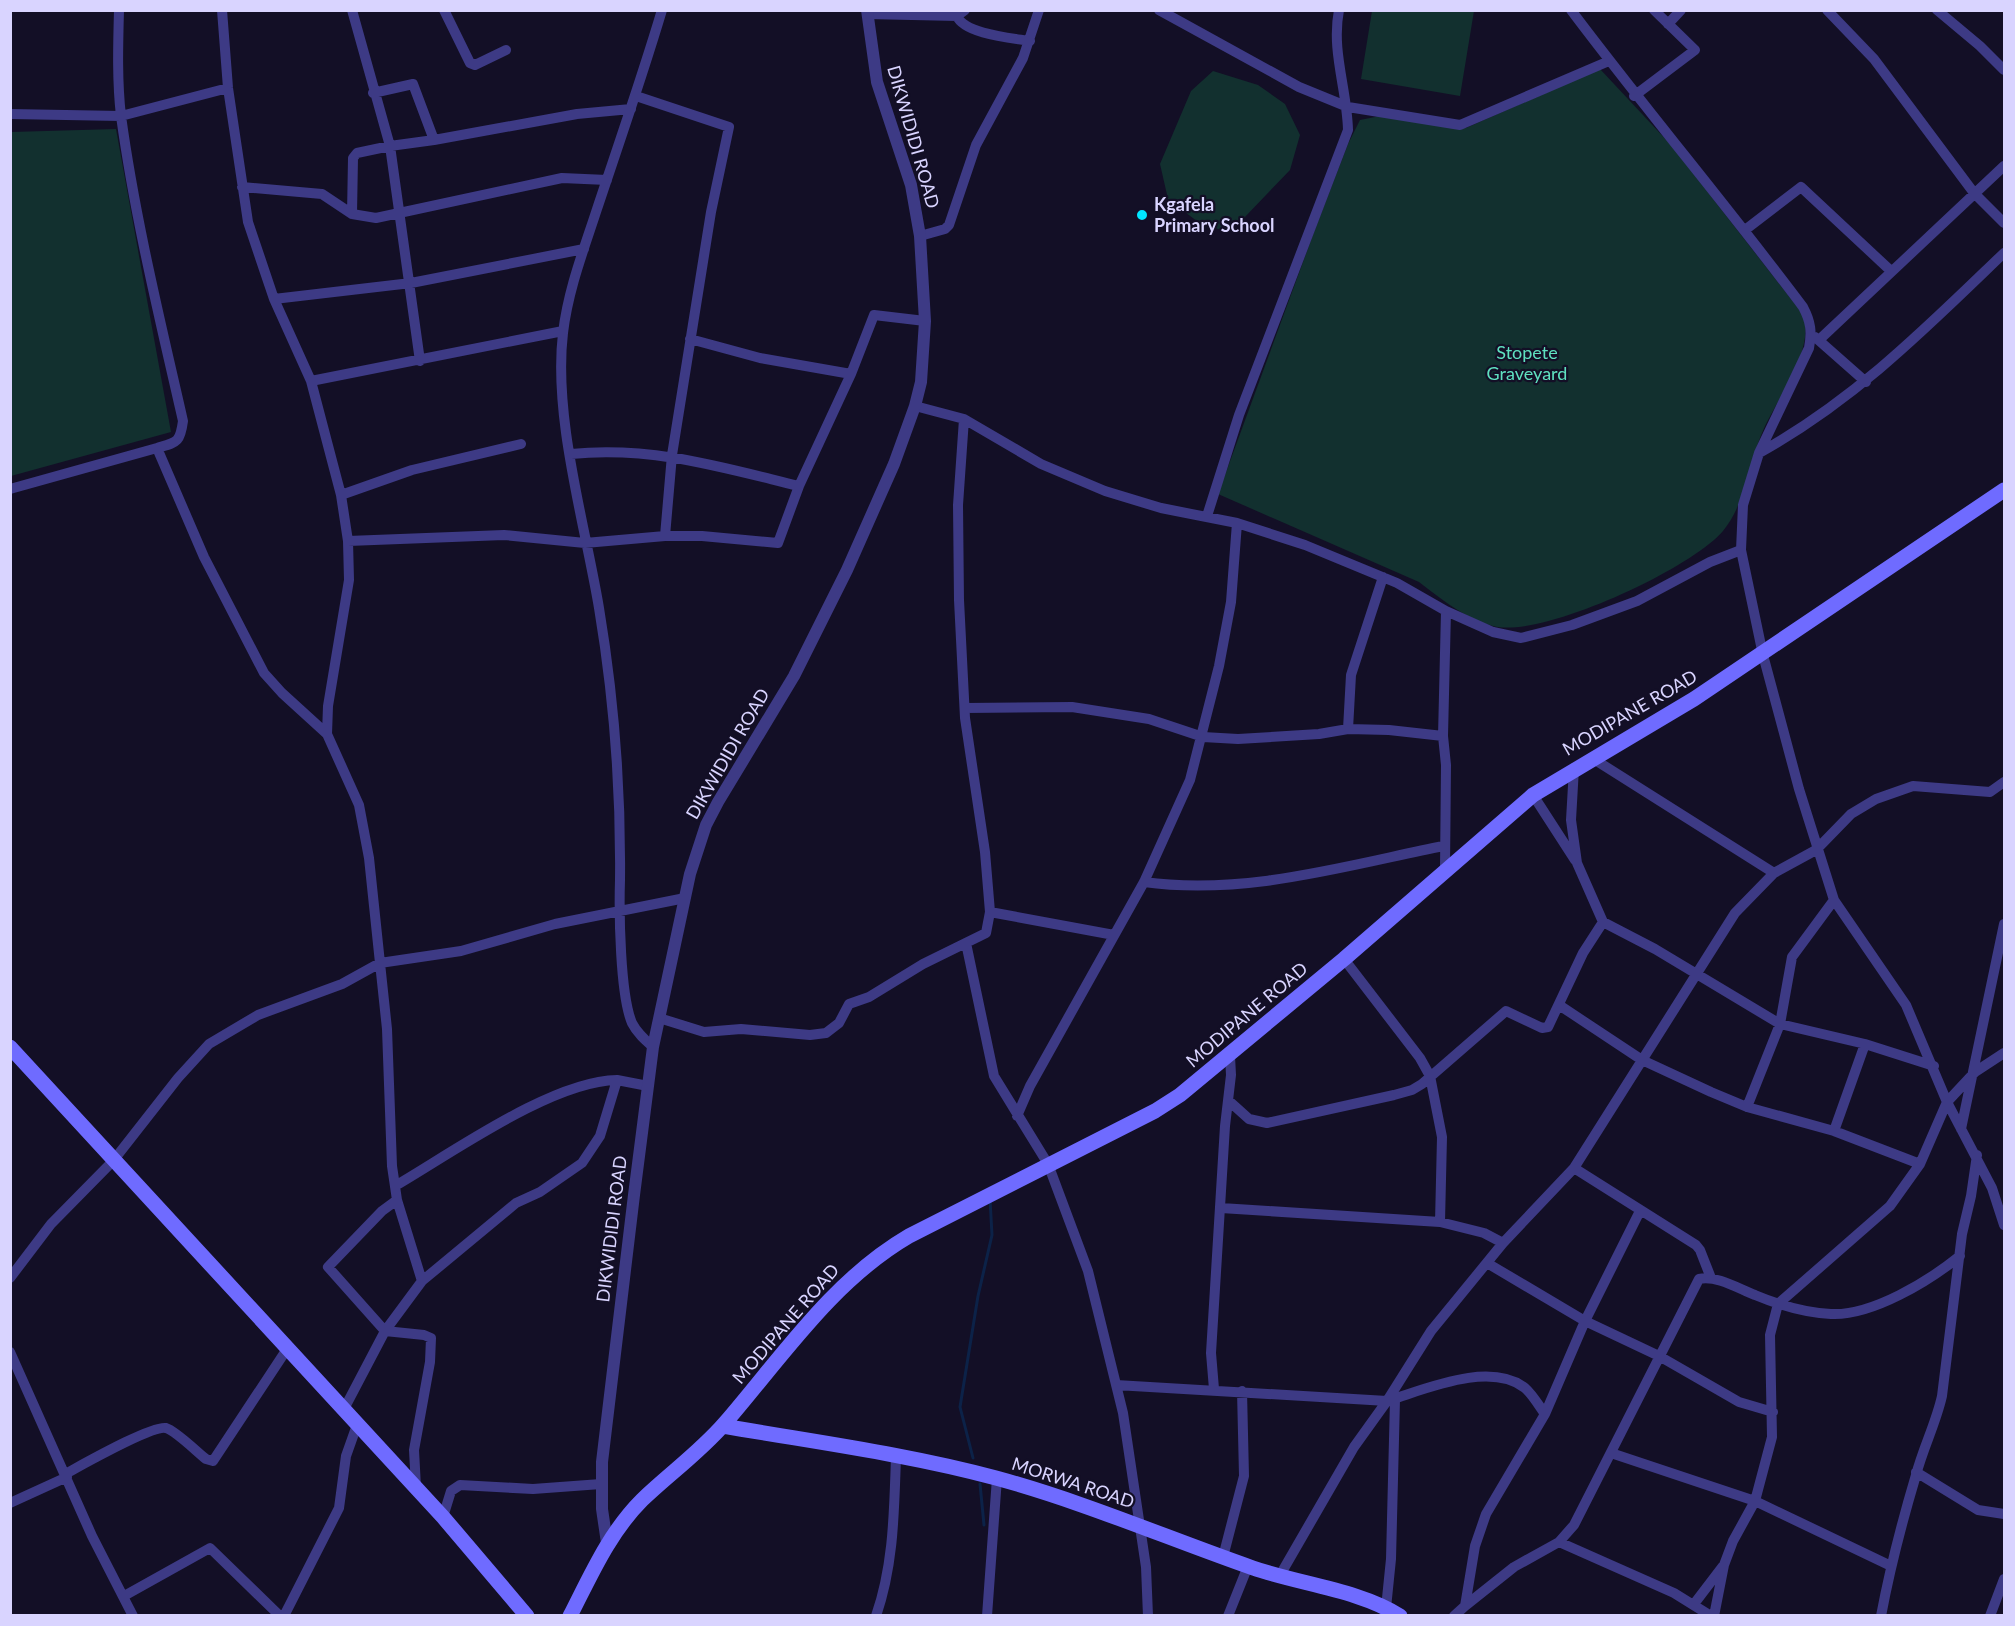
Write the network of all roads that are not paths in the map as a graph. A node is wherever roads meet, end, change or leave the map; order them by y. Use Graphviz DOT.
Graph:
graph roads {
  1 [pos="119,10"];
  2 [pos="222,10"];
  3 [pos="352,10"];
  4 [pos="444,10"];
  5 [pos="662,10"];
  6 [pos="1040,10"];
  7 [pos="1160,10"];
  8 [pos="1339,10"];
  9 [pos="1571,10"];
  10 [pos="1654,10"];
  11 [pos="1681,10"];
  12 [pos="1827,10"];
  13 [pos="1937,10"];
  14 [pos="867,12"];
  15 [pos="961,13"];
  16 [pos="1668,24"];
  17 [pos="1030,41"];
  18 [pos="506,50"];
  19 [pos="1609,61"];
  20 [pos="2004,70"];
  21 [pos="228,88"];
  22 [pos="373,93"];
  23 [pos="636,96"];
  24 [pos="1634,96"];
  25 [pos="1348,107"];
  26 [pos="631,109"];
  27 [pos="10,114"];
  28 [pos="121,116"];
  29 [pos="434,140"];
  30 [pos="390,146"];
  31 [pos="2004,166"];
  32 [pos="607,180"];
  33 [pos="242,187"];
  34 [pos="1974,193"];
  35 [pos="352,213"];
  36 [pos="398,214"];
  37 [pos="2004,223"];
  38 [pos="1745,230"];
  39 [pos="920,236"];
  40 [pos="584,249"];
  41 [pos="2004,253"];
  42 [pos="1891,272"];
  43 [pos="411,283"];
  44 [pos="274,299"];
  45 [pos="925,321"];
  46 [pos="563,331"];
  47 [pos="1815,337"];
  48 [pos="690,339"];
  49 [pos="420,361"];
  50 [pos="851,374"];
  51 [pos="311,381"];
  52 [pos="1866,382"];
  53 [pos="915,406"];
  54 [pos="964,419"];
  55 [pos="521,444"];
  56 [pos="157,448"];
  57 [pos="1759,453"];
  58 [pos="571,454"];
  59 [pos="672,455"];
  60 [pos="799,486"];
  61 [pos="10,489"];
  62 [pos="2004,490"];
  63 [pos="341,495"];
  64 [pos="1207,516"];
  65 [pos="1237,523"];
  66 [pos="665,536"];
  67 [pos="348,541"];
  68 [pos="585,543"];
  69 [pos="1741,550"];
  70 [pos="1383,577"];
  71 [pos="1446,611"];
  72 [pos="1763,655"];
  73 [pos="965,708"];
  74 [pos="1348,729"];
  75 [pos="327,734"];
  76 [pos="1443,736"];
  77 [pos="1203,737"];
  78 [pos="1592,758"];
  79 [pos="1574,768"];
  80 [pos="2004,782"];
  81 [pos="1990,792"];
  82 [pos="1533,795"];
  83 [pos="2004,795"];
  84 [pos="1443,846"];
  85 [pos="1816,850"];
  86 [pos="1577,863"];
  87 [pos="1445,868"];
  88 [pos="1774,873"];
  89 [pos="1144,882"];
  90 [pos="685,898"];
  91 [pos="1834,900"];
  92 [pos="619,910"];
  93 [pos="990,912"];
  94 [pos="1603,922"];
  95 [pos="2004,924"];
  96 [pos="1114,935"];
  97 [pos="966,943"];
  98 [pos="1344,959"];
  99 [pos="380,963"];
  100 [pos="1697,976"];
  101 [pos="1559,1005"];
  102 [pos="659,1018"];
  103 [pos="1780,1024"];
  104 [pos="1865,1044"];
  105 [pos="10,1047"];
  106 [pos="653,1047"];
  107 [pos="2004,1053"];
  108 [pos="1230,1056"];
  109 [pos="1642,1060"];
  110 [pos="1934,1066"];
  111 [pos="1975,1072"];
  112 [pos="1430,1076"];
  113 [pos="616,1080"];
  114 [pos="648,1086"];
  115 [pos="1229,1101"];
  116 [pos="1947,1102"];
  117 [pos="1747,1107"];
  118 [pos="1017,1116"];
  119 [pos="1961,1129"];
  120 [pos="1834,1131"];
  121 [pos="1977,1154"];
  122 [pos="113,1161"];
  123 [pos="1048,1164"];
  124 [pos="1920,1164"];
  125 [pos="1574,1168"];
  126 [pos="2004,1185"];
  127 [pos="395,1186"];
  128 [pos="1992,1188"];
  129 [pos="397,1200"];
  130 [pos="1221,1208"];
  131 [pos="1640,1211"];
  132 [pos="1440,1222"];
  133 [pos="2004,1225"];
  134 [pos="1503,1243"];
  135 [pos="1960,1256"];
  136 [pos="1487,1263"];
  137 [pos="10,1278"];
  138 [pos="1711,1278"];
  139 [pos="422,1281"];
  140 [pos="1778,1304"];
  141 [pos="1585,1321"];
  142 [pos="385,1331"];
  143 [pos="287,1349"];
  144 [pos="10,1352"];
  145 [pos="1659,1356"];
  146 [pos="1116,1385"];
  147 [pos="1215,1389"];
  148 [pos="1242,1391"];
  149 [pos="1391,1400"];
  150 [pos="343,1411"];
  151 [pos="1773,1412"];
  152 [pos="1545,1414"];
  153 [pos="357,1425"];
  154 [pos="723,1426"];
  155 [pos="1611,1453"];
  156 [pos="896,1457"];
  157 [pos="1916,1473"];
  158 [pos="66,1476"];
  159 [pos="997,1478"];
  160 [pos="601,1484"];
  161 [pos="416,1487"];
  162 [pos="1755,1501"];
  163 [pos="10,1503"];
  164 [pos="2004,1514"];
  165 [pos="443,1518"];
  166 [pos="1139,1525"];
  167 [pos="1559,1542"];
  168 [pos="607,1543"];
  169 [pos="1223,1557"];
  170 [pos="1724,1565"];
  171 [pos="1248,1566"];
  172 [pos="1891,1566"];
  173 [pos="1279,1576"];
  174 [pos="2004,1579"];
  175 [pos="124,1596"];
  176 [pos="1694,1604"];
  177 [pos="1465,1605"];
  178 [pos="1386,1608"];
  179 [pos="133,1616"];
  180 [pos="282,1616"];
  181 [pos="527,1616"];
  182 [pos="570,1616"];
  183 [pos="876,1616"];
  184 [pos="987,1616"];
  185 [pos="1148,1616"];
  186 [pos="1228,1616"];
  187 [pos="1400,1616"];
  188 [pos="1454,1616"];
  189 [pos="1712,1616"];
  190 [pos="1881,1616"];
  191 [pos="1990,1616"];
  1 -- 28 [label="street"];
  2 -- 21 [label="street"];
  3 -- 22 [label="street"];
  4 -- 18 [label="street"];
  5 -- 23 [label="street"];
  6 -- 17 [label="street"];
  7 -- 25 [label="street"];
  8 -- 25 [label="street"];
  9 -- 19 [label="street"];
  10 -- 16 [label="street"];
  11 -- 16 [label="street"];
  12 -- 34 [label="street"];
  13 -- 20 [label="street"];
  14 -- 15 [label="street"];
  14 -- 39 [label="street, DIKWIDIDI ROAD"];
  15 -- 17 [label="street"];
  16 -- 24 [label="street"];
  17 -- 39 [label="street"];
  19 -- 24 [label="street"];
  19 -- 25 [label="street"];
  21 -- 28 [label="street"];
  21 -- 33 [label="street"];
  22 -- 29 [label="street"];
  22 -- 30 [label="street"];
  23 -- 26 [label="street"];
  23 -- 48 [label="street"];
  24 -- 38 [label="street"];
  25 -- 64 [label="street"];
  26 -- 29 [label="street"];
  26 -- 32 [label="street"];
  27 -- 28 [label="street"];
  28 -- 56 [label="street"];
  29 -- 30 [label="street"];
  30 -- 35 [label="street"];
  30 -- 36 [label="street"];
  31 -- 34 [label="street"];
  32 -- 36 [label="street"];
  32 -- 40 [label="street"];
  33 -- 35 [label="street"];
  33 -- 44 [label="street"];
  34 -- 37 [label="street"];
  34 -- 42 [label="street"];
  35 -- 36 [label="street"];
  36 -- 43 [label="street"];
  38 -- 42 [label="street"];
  38 -- 47 [label="street"];
  39 -- 45 [label="street, DIKWIDIDI ROAD"];
  40 -- 43 [label="street"];
  40 -- 46 [label="street"];
  41 -- 52 [label="street"];
  42 -- 47 [label="street"];
  43 -- 44 [label="street"];
  43 -- 49 [label="street"];
  44 -- 51 [label="street"];
  45 -- 50 [label="street"];
  45 -- 53 [label="street, DIKWIDIDI ROAD"];
  46 -- 49 [label="street"];
  46 -- 58 [label="street"];
  47 -- 52 [label="street"];
  47 -- 57 [label="street"];
  48 -- 50 [label="street"];
  48 -- 59 [label="street"];
  49 -- 51 [label="street"];
  50 -- 60 [label="street"];
  51 -- 63 [label="street"];
  52 -- 57 [label="street"];
  53 -- 54 [label="street"];
  53 -- 90 [label="street, DIKWIDIDI ROAD"];
  54 -- 64 [label="street"];
  54 -- 73 [label="street"];
  55 -- 63 [label="street"];
  56 -- 61 [label="street"];
  56 -- 75 [label="street"];
  57 -- 69 [label="street"];
  58 -- 59 [label="street"];
  58 -- 68 [label="street"];
  59 -- 60 [label="street"];
  59 -- 66 [label="street"];
  60 -- 66 [label="street"];
  62 -- 72 [label="main road, MODIPANE ROAD"];
  63 -- 67 [label="street"];
  64 -- 65 [label="street"];
  65 -- 70 [label="street"];
  65 -- 77 [label="street"];
  66 -- 68 [label="street"];
  67 -- 68 [label="street"];
  67 -- 75 [label="street"];
  68 -- 92 [label="street"];
  69 -- 71 [label="street"];
  69 -- 72 [label="street"];
  70 -- 71 [label="street"];
  70 -- 74 [label="street"];
  71 -- 76 [label="street"];
  72 -- 78 [label="main road, MODIPANE ROAD"];
  72 -- 85 [label="street"];
  73 -- 77 [label="street"];
  73 -- 93 [label="street"];
  74 -- 76 [label="street"];
  74 -- 77 [label="street"];
  75 -- 99 [label="street"];
  76 -- 84 [label="street"];
  77 -- 89 [label="street"];
  78 -- 79 [label="main road, MODIPANE ROAD"];
  78 -- 88 [label="street"];
  79 -- 82 [label="main road, MODIPANE ROAD"];
  79 -- 86 [label="street"];
  80 -- 81 [label="street"];
  81 -- 83 [label="street"];
  81 -- 85 [label="street"];
  82 -- 86 [label="street"];
  82 -- 87 [label="main road, MODIPANE ROAD"];
  84 -- 87 [label="street"];
  84 -- 89 [label="street"];
  85 -- 88 [label="street"];
  85 -- 91 [label="street"];
  86 -- 94 [label="street"];
  87 -- 98 [label="main road, MODIPANE ROAD"];
  88 -- 100 [label="street"];
  89 -- 96 [label="street"];
  90 -- 92 [label="street"];
  90 -- 102 [label="street, DIKWIDIDI ROAD"];
  91 -- 103 [label="street"];
  91 -- 110 [label="street"];
  92 -- 99 [label="street"];
  92 -- 106 [label="street"];
  93 -- 96 [label="street"];
  93 -- 97 [label="street"];
  94 -- 100 [label="street"];
  94 -- 101 [label="street"];
  95 -- 111 [label="street"];
  96 -- 118 [label="street"];
  97 -- 102 [label="street"];
  97 -- 118 [label="street"];
  98 -- 108 [label="main road, MODIPANE ROAD"];
  98 -- 112 [label="street"];
  99 -- 122 [label="street"];
  99 -- 127 [label="street"];
  100 -- 103 [label="street"];
  100 -- 109 [label="street"];
  101 -- 109 [label="street"];
  101 -- 112 [label="street"];
  102 -- 106 [label="street, DIKWIDIDI ROAD"];
  103 -- 104 [label="street"];
  103 -- 117 [label="street"];
  104 -- 110 [label="street"];
  104 -- 120 [label="street"];
  105 -- 122 [label="main road"];
  106 -- 114 [label="street, DIKWIDIDI ROAD"];
  107 -- 111 [label="street"];
  108 -- 115 [label="street"];
  108 -- 123 [label="main road, MODIPANE ROAD"];
  109 -- 117 [label="street"];
  109 -- 125 [label="street"];
  110 -- 116 [label="street"];
  111 -- 116 [label="street"];
  111 -- 119 [label="street"];
  112 -- 115 [label="street"];
  112 -- 132 [label="street"];
  113 -- 114 [label="street"];
  113 -- 127 [label="street"];
  113 -- 139 [label="street"];
  114 -- 160 [label="street, DIKWIDIDI ROAD"];
  115 -- 130 [label="street"];
  116 -- 119 [label="street"];
  116 -- 124 [label="street"];
  117 -- 120 [label="street"];
  118 -- 123 [label="street"];
  119 -- 121 [label="street"];
  120 -- 124 [label="street"];
  121 -- 128 [label="street"];
  121 -- 135 [label="street"];
  122 -- 137 [label="street"];
  122 -- 143 [label="main road"];
  123 -- 146 [label="street"];
  123 -- 154 [label="main road, MODIPANE ROAD"];
  124 -- 140 [label="street"];
  125 -- 131 [label="street"];
  125 -- 134 [label="street"];
  126 -- 128 [label="street"];
  127 -- 129 [label="street"];
  128 -- 133 [label="street"];
  129 -- 139 [label="street"];
  129 -- 142 [label="street"];
  130 -- 132 [label="street"];
  130 -- 147 [label="street"];
  131 -- 138 [label="street"];
  131 -- 141 [label="street"];
  132 -- 134 [label="street"];
  134 -- 136 [label="street"];
  135 -- 140 [label="street"];
  135 -- 157 [label="street"];
  136 -- 141 [label="street"];
  136 -- 149 [label="street"];
  138 -- 140 [label="street"];
  138 -- 145 [label="street"];
  139 -- 142 [label="street"];
  140 -- 151 [label="street"];
  141 -- 145 [label="street"];
  141 -- 152 [label="street"];
  142 -- 150 [label="street"];
  142 -- 161 [label="street"];
  143 -- 150 [label="main road"];
  143 -- 158 [label="street"];
  144 -- 158 [label="street"];
  145 -- 151 [label="street"];
  145 -- 155 [label="street"];
  146 -- 147 [label="street"];
  146 -- 166 [label="street"];
  147 -- 148 [label="street"];
  148 -- 149 [label="street"];
  148 -- 169 [label="street"];
  149 -- 152 [label="street"];
  149 -- 173 [label="street"];
  149 -- 178 [label="street"];
  150 -- 153 [label="main road"];
  151 -- 162 [label="street"];
  152 -- 177 [label="street"];
  153 -- 161 [label="main road"];
  153 -- 180 [label="street"];
  154 -- 156 [label="main road, MORWA ROAD"];
  154 -- 168 [label="main road, MODIPANE ROAD"];
  155 -- 162 [label="street"];
  155 -- 167 [label="street"];
  156 -- 159 [label="main road, MORWA ROAD"];
  156 -- 183 [label="street"];
  157 -- 164 [label="street"];
  157 -- 172 [label="street"];
  158 -- 163 [label="street"];
  158 -- 175 [label="street"];
  159 -- 166 [label="main road, MORWA ROAD"];
  159 -- 184 [label="street"];
  160 -- 165 [label="street"];
  160 -- 168 [label="street, DIKWIDIDI ROAD"];
  161 -- 165 [label="main road"];
  162 -- 170 [label="street"];
  162 -- 172 [label="street"];
  165 -- 181 [label="main road"];
  166 -- 169 [label="main road, MORWA ROAD"];
  166 -- 185 [label="street"];
  167 -- 176 [label="street"];
  167 -- 177 [label="street"];
  168 -- 182 [label="main road, MODIPANE ROAD"];
  169 -- 171 [label="main road, MORWA ROAD"];
  170 -- 176 [label="street"];
  170 -- 189 [label="street"];
  171 -- 173 [label="main road, MORWA ROAD"];
  171 -- 186 [label="street"];
  172 -- 190 [label="street"];
  173 -- 178 [label="main road, MORWA ROAD"];
  174 -- 191 [label="street"];
  175 -- 179 [label="street"];
  175 -- 180 [label="street"];
  176 -- 189 [label="street"];
  177 -- 188 [label="street"];
  178 -- 187 [label="main road, MORWA ROAD"];
}
